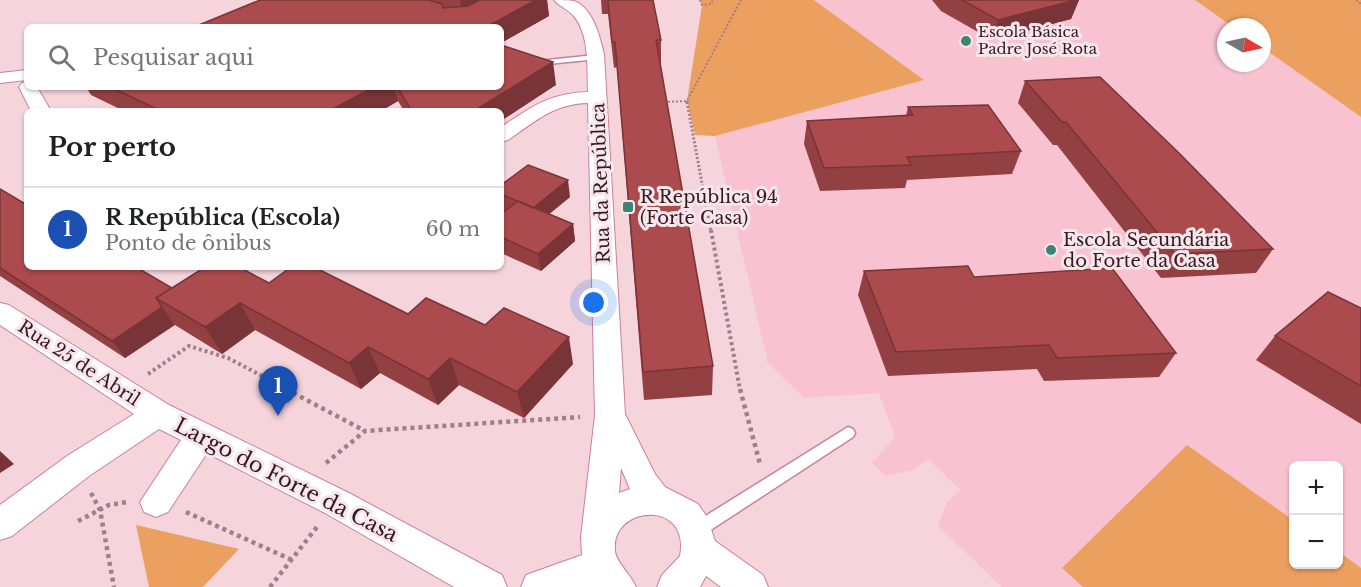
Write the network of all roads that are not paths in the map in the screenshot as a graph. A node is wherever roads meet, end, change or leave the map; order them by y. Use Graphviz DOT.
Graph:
graph roads {
  1 [pos="562,0"];
  2 [pos="596,57"];
  3 [pos="532,63"];
  4 [pos="0,78"];
  5 [pos="24,81"];
  6 [pos="30,90"];
  7 [pos="598,97"];
  8 [pos="40,108"];
  9 [pos="504,134"];
  10 [pos="0,312"];
  11 [pos="159,414"];
  12 [pos="610,415"];
  13 [pos="848,433"];
  14 [pos="201,436"];
  15 [pos="656,500"];
  16 [pos="156,502"];
  17 [pos="0,525"];
  18 [pos="697,540"];
  19 [pos="606,563"];
  20 [pos="489,587"];
  21 [pos="539,587"];
  22 [pos="675,587"];
  23 [pos="750,587"];
  1 -- 2 [label="street, Rua da República"];
  2 -- 3 [label="lane"];
  2 -- 7 [label="street, Rua da República"];
  4 -- 5 [label="street"];
  6 -- 8 [label="street"];
  7 -- 9 [label="street"];
  7 -- 12 [label="street, Rua da República"];
  10 -- 11 [label="street, Rua 25 de Abril"];
  11 -- 14 [label="street, Largo do Forte da Casa"];
  11 -- 17 [label="street, Largo do Forte da Casa"];
  12 -- 15 [label="street"];
  12 -- 19 [label="street, Rua da República"];
  13 -- 18 [label="lane"];
  14 -- 16 [label="street"];
  14 -- 20 [label="street, Largo do Forte da Casa"];
  15 -- 18 [label="street"];
  15 -- 19 [label="street"];
  18 -- 22 [label="street"];
  18 -- 23 [label="street"];
  19 -- 21 [label="street"];
}
